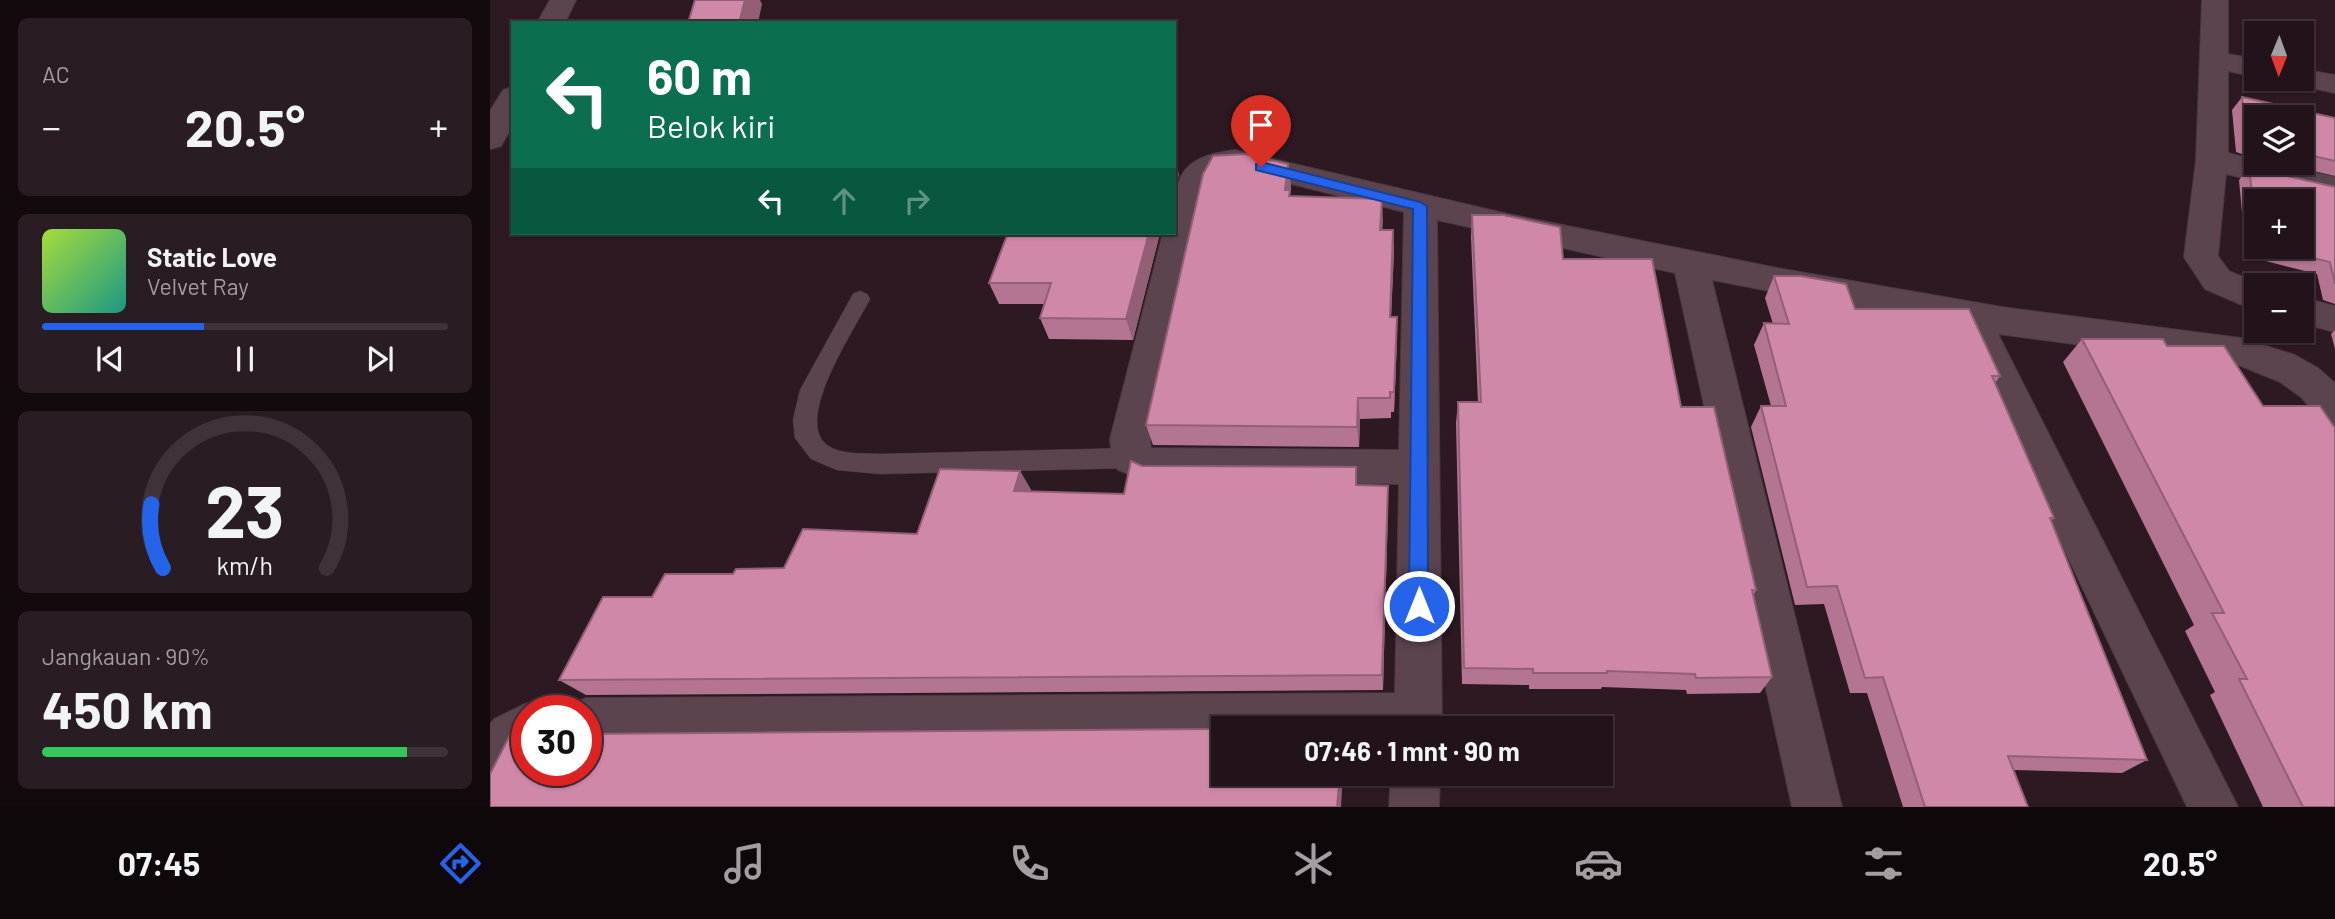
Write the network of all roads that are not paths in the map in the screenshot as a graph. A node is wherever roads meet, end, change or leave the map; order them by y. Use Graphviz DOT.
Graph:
graph roads {
  1 [pos="563,0"];
  2 [pos="2215,0"];
  3 [pos="552,21"];
  4 [pos="2213,60"];
  5 [pos="2244,66"];
  6 [pos="2314,80"];
  7 [pos="2335,84"];
  8 [pos="511,100"];
  9 [pos="490,139"];
  10 [pos="2212,160"];
  11 [pos="2335,188"];
  12 [pos="1420,206"];
  13 [pos="1691,266"];
  14 [pos="2244,292"];
  15 [pos="860,299"];
  16 [pos="2314,313"];
  17 [pos="1971,316"];
  18 [pos="2335,319"];
  19 [pos="2335,410"];
  20 [pos="1132,458"];
  21 [pos="1419,467"];
  22 [pos="1418,716"];
  23 [pos="602,722"];
  24 [pos="1211,722"];
  25 [pos="511,736"];
  26 [pos="490,762"];
  27 [pos="1415,786"];
  28 [pos="1414,807"];
  29 [pos="1817,807"];
  30 [pos="2213,807"];
  1 -- 3 [label="street"];
  2 -- 4 [label="street"];
  4 -- 5 [label="street"];
  4 -- 10 [label="street"];
  6 -- 7 [label="street"];
  8 -- 9 [label="street"];
  10 -- 11 [label="street"];
  10 -- 14 [label="street"];
  12 -- 13 [label="street"];
  12 -- 20 [label="street"];
  12 -- 21 [label="street"];
  13 -- 17 [label="street"];
  13 -- 29 [label="street"];
  15 -- 20 [label="lane"];
  16 -- 18 [label="street"];
  17 -- 19 [label="street"];
  17 -- 30 [label="street"];
  20 -- 21 [label="street"];
  21 -- 22 [label="street"];
  23 -- 24 [label="street"];
  25 -- 26 [label="street"];
  27 -- 28 [label="street"];
}
